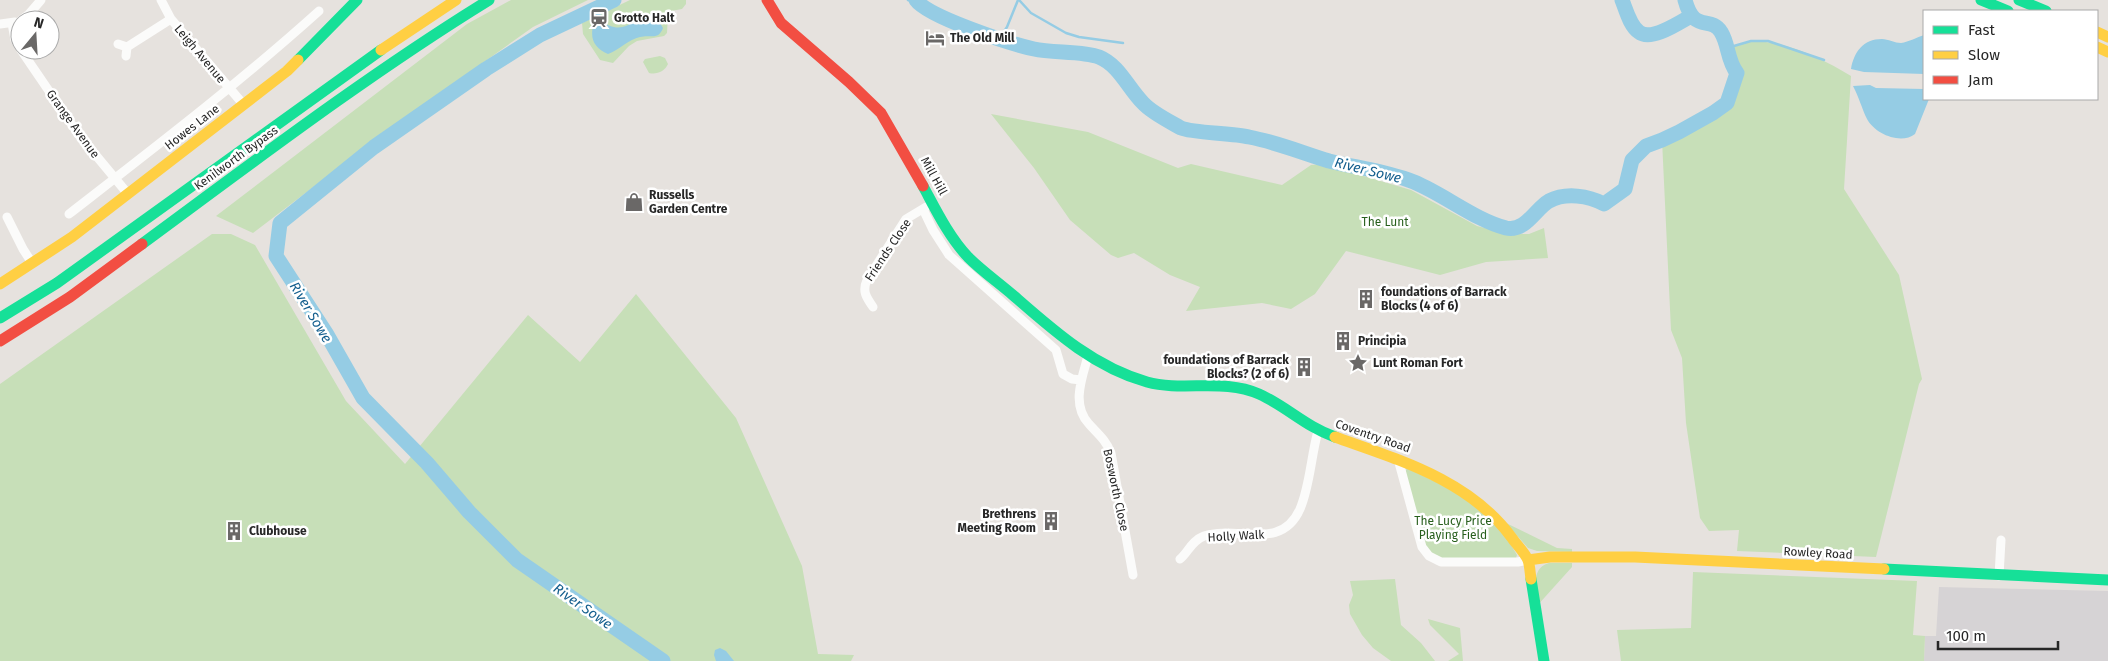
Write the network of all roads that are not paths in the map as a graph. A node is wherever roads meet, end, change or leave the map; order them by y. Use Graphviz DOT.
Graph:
graph roads {
  1 [pos="41,0"];
  2 [pos="161,0"];
  3 [pos="357,0"];
  4 [pos="489,0"];
  5 [pos="767,0"];
  6 [pos="1981,0"];
  7 [pos="2019,0"];
  8 [pos="451,1"];
  9 [pos="32,10"];
  10 [pos="2006,10"];
  11 [pos="2044,10"];
  12 [pos="320,11"];
  13 [pos="170,19"];
  14 [pos="124,49"];
  15 [pos="28,60"];
  16 [pos="229,88"];
  17 [pos="243,104"];
  18 [pos="114,179"];
  19 [pos="128,194"];
  20 [pos="927,205"];
  21 [pos="69,214"];
  22 [pos="7,217"];
  23 [pos="32,263"];
  24 [pos="0,284"];
  25 [pos="873,307"];
  26 [pos="0,318"];
  27 [pos="0,341"];
  28 [pos="1088,356"];
  29 [pos="1081,380"];
  30 [pos="1318,431"];
  31 [pos="1398,459"];
  32 [pos="2001,540"];
  33 [pos="1180,559"];
  34 [pos="1528,560"];
  35 [pos="1133,575"];
  36 [pos="1999,576"];
  37 [pos="2108,580"];
  38 [pos="1544,661"];
  1 -- 9 [label="street"];
  2 -- 13 [label="street, Leigh Avenue"];
  3 -- 17 [label="main road, Howes Lane"];
  4 -- 27 [label="main road, Kenilworth Bypass"];
  5 -- 20 [label="main road, Mill Hill"];
  6 -- 10 [label="main road"];
  7 -- 11 [label="main road"];
  8 -- 26 [label="main road, Kenilworth Bypass"];
  12 -- 16 [label="street, Howes Lane"];
  13 -- 14 [label="street"];
  13 -- 16 [label="street, Leigh Avenue"];
  15 -- 18 [label="street, Grange Avenue"];
  16 -- 17 [label="street, Leigh Avenue"];
  16 -- 18 [label="street, Howes Lane"];
  17 -- 19 [label="main road, Howes Lane"];
  18 -- 19 [label="street, Grange Avenue"];
  18 -- 21 [label="street, Howes Lane"];
  19 -- 23 [label="main road, Howes Lane"];
  20 -- 25 [label="street, Friends Close"];
  20 -- 28 [label="main road, Mill Hill"];
  20 -- 29 [label="street, Mill Hill"];
  22 -- 23 [label="street"];
  23 -- 24 [label="main road, Howes Lane"];
  28 -- 29 [label="street, Bosworth Close"];
  28 -- 30 [label="main road, Coventry Road"];
  29 -- 35 [label="street, Bosworth Close"];
  30 -- 31 [label="main road, Coventry Road"];
  30 -- 33 [label="street, Holly Walk"];
  31 -- 34 [label="main road, Coventry Road"];
  31 -- 34 [label="street"];
  32 -- 36 [label="street"];
  34 -- 36 [label="main road, Rowley Road"];
  34 -- 38 [label="main road, Coventry Road"];
  36 -- 37 [label="main road, Rowley Road"];
}
